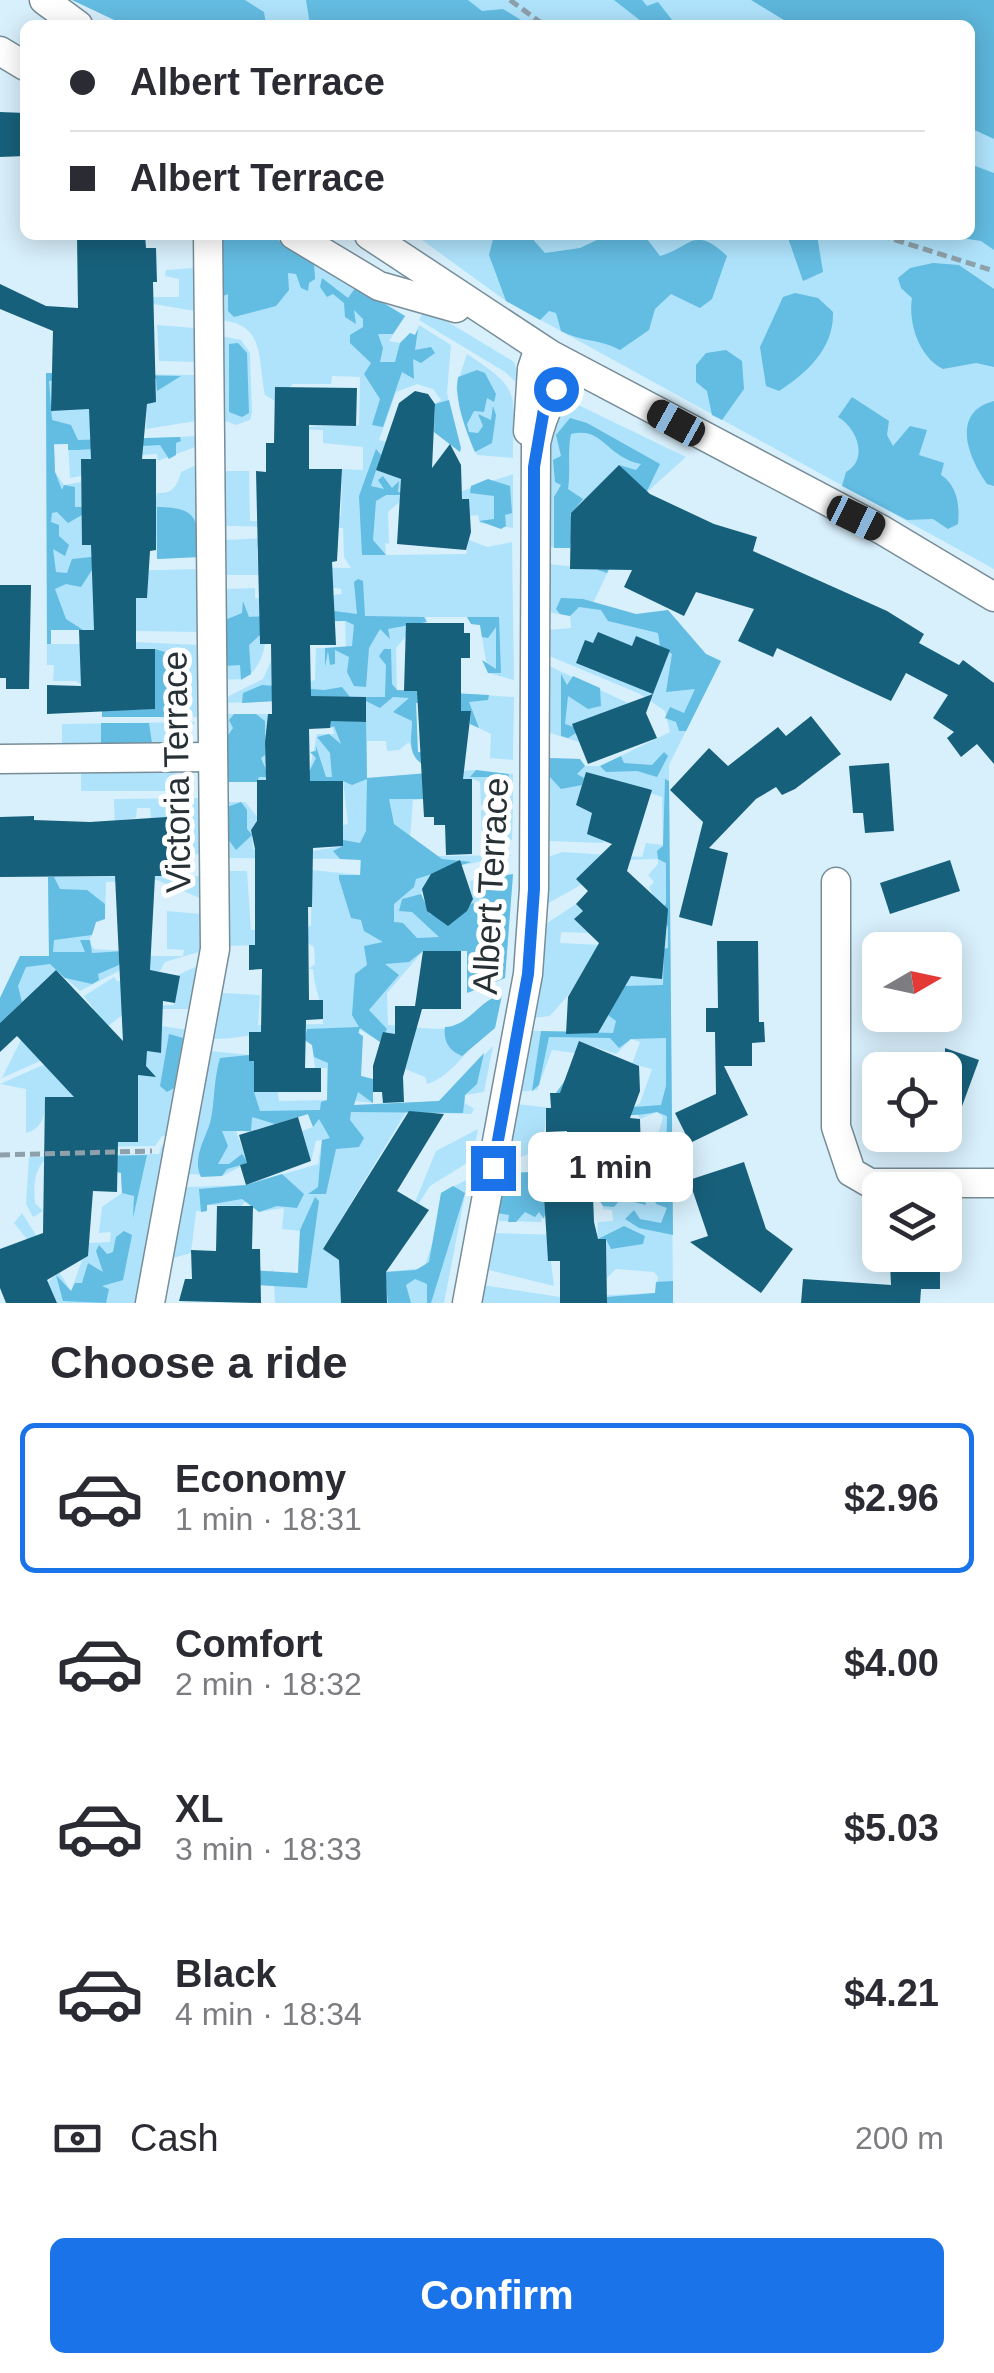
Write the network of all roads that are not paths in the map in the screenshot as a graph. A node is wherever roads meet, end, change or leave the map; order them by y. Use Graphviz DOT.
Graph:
graph roads {
  1 [pos="44,0"];
  2 [pos="71,20"];
  3 [pos="208,240"];
  4 [pos="302,240"];
  5 [pos="376,240"];
  6 [pos="495,322"];
  7 [pos="539,348"];
  8 [pos="580,372"];
  9 [pos="534,467"];
  10 [pos="994,597"];
  11 [pos="212,757"];
  12 [pos="0,759"];
  13 [pos="836,882"];
  14 [pos="994,1182"];
  15 [pos="150,1303"];
  16 [pos="468,1303"];
  1 -- 2 [label="street"];
  3 -- 11 [label="street, Victoria Terrace"];
  4 -- 6 [label="street"];
  5 -- 6 [label="street"];
  6 -- 7 [label="street"];
  7 -- 8 [label="street"];
  7 -- 9 [label="street, Albert Terrace"];
  8 -- 9 [label="street, Albert Terrace"];
  8 -- 10 [label="street"];
  9 -- 16 [label="street, Albert Terrace"];
  11 -- 12 [label="street"];
  11 -- 15 [label="street, Victoria Terrace"];
  13 -- 14 [label="street"];
}
